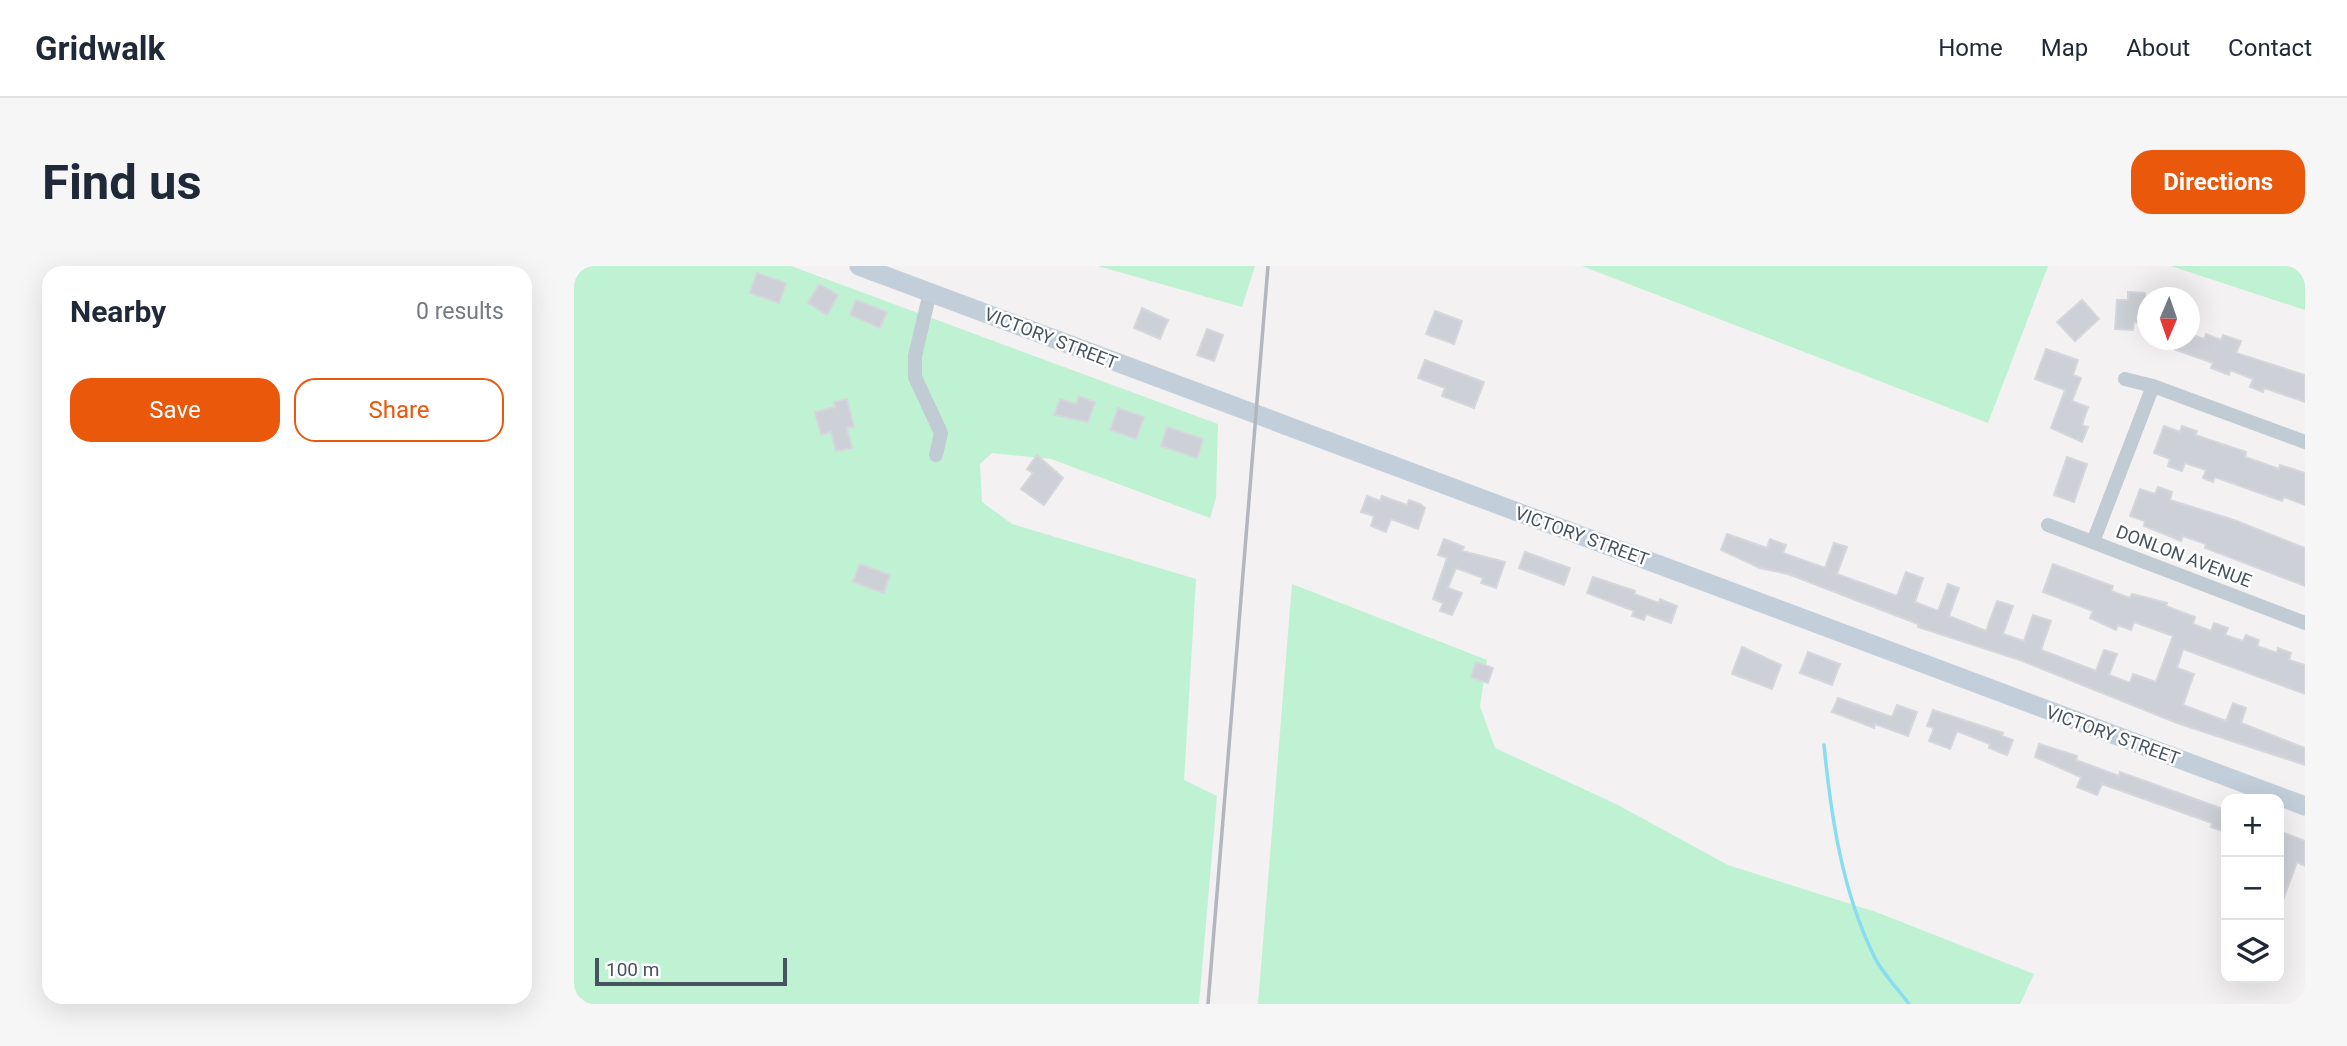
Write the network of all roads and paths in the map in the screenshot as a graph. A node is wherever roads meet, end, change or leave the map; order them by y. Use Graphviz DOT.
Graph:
graph roads {
  1 [pos="859,266"];
  2 [pos="930,292"];
  3 [pos="2124,379"];
  4 [pos="2153,386"];
  5 [pos="2305,442"];
  6 [pos="936,455"];
  7 [pos="2048,526"];
  8 [pos="2093,542"];
  9 [pos="2305,623"];
  10 [pos="2305,806"];
  1 -- 2 [label="street, VICTORY STREET"];
  2 -- 6 [label="street"];
  2 -- 10 [label="street, VICTORY STREET"];
  3 -- 4 [label="street"];
  4 -- 5 [label="street"];
  4 -- 8 [label="street"];
  7 -- 8 [label="street, DONLON AVENUE"];
  8 -- 9 [label="street, DONLON AVENUE"];
}
